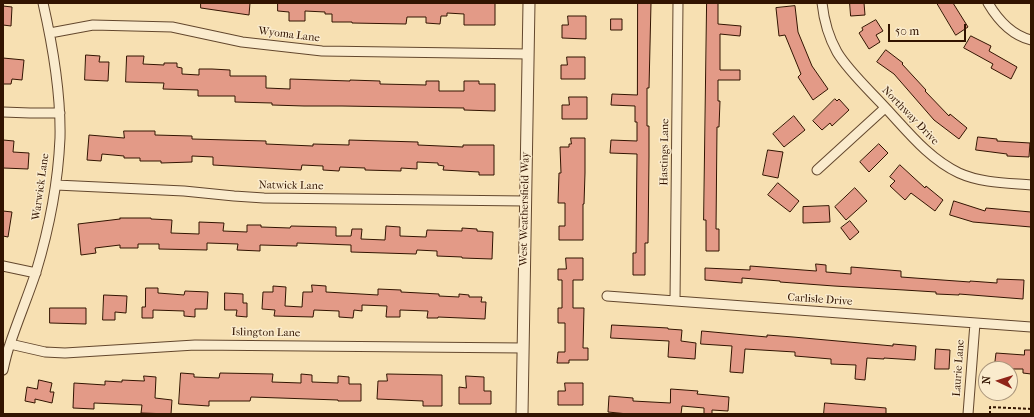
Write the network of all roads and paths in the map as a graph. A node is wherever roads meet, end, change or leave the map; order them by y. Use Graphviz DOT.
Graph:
graph roads {
  1 [pos="43,3"];
  2 [pos="528,3"];
  3 [pos="678,3"];
  4 [pos="822,3"];
  5 [pos="988,3"];
  6 [pos="50,33"];
  7 [pos="1031,40"];
  8 [pos="528,54"];
  9 [pos="885,108"];
  10 [pos="3,112"];
  11 [pos="60,113"];
  12 [pos="817,170"];
  13 [pos="56,185"];
  14 [pos="1031,185"];
  15 [pos="525,201"];
  16 [pos="3,266"];
  17 [pos="36,273"];
  18 [pos="607,296"];
  19 [pos="675,301"];
  20 [pos="975,323"];
  21 [pos="1031,327"];
  22 [pos="10,344"];
  23 [pos="523,348"];
  24 [pos="3,370"];
  25 [pos="1031,409"];
  26 [pos="522,414"];
  27 [pos="968,414"];
  28 [pos="990,414"];
  1 -- 6 [label="street, Warwick Lane"];
  2 -- 8 [label="street, West Weathersfield Way"];
  3 -- 19 [label="street, Hastings Lane"];
  4 -- 9 [label="street, Northway Drive"];
  5 -- 7 [label="street"];
  6 -- 8 [label="street, Wyoma Lane"];
  6 -- 11 [label="street, Warwick Lane"];
  8 -- 15 [label="street, West Weathersfield Way"];
  9 -- 12 [label="street"];
  9 -- 14 [label="street, Northway Drive"];
  10 -- 11 [label="street"];
  11 -- 13 [label="street, Warwick Lane"];
  13 -- 15 [label="street, Natwick Lane"];
  13 -- 17 [label="street, Warwick Lane"];
  15 -- 23 [label="street, West Weathersfield Way"];
  16 -- 17 [label="street"];
  17 -- 22 [label="street, Warwick Lane"];
  18 -- 19 [label="street, Carlisle Drive"];
  19 -- 20 [label="street, Carlisle Drive"];
  20 -- 21 [label="street, Carlisle Drive"];
  20 -- 27 [label="street, Laurie Lane"];
  22 -- 23 [label="street, Islington Lane"];
  22 -- 24 [label="street, Warwick Lane"];
  23 -- 26 [label="street, West Weathersfield Way"];
  25 -- 28 [label="path"];
}
